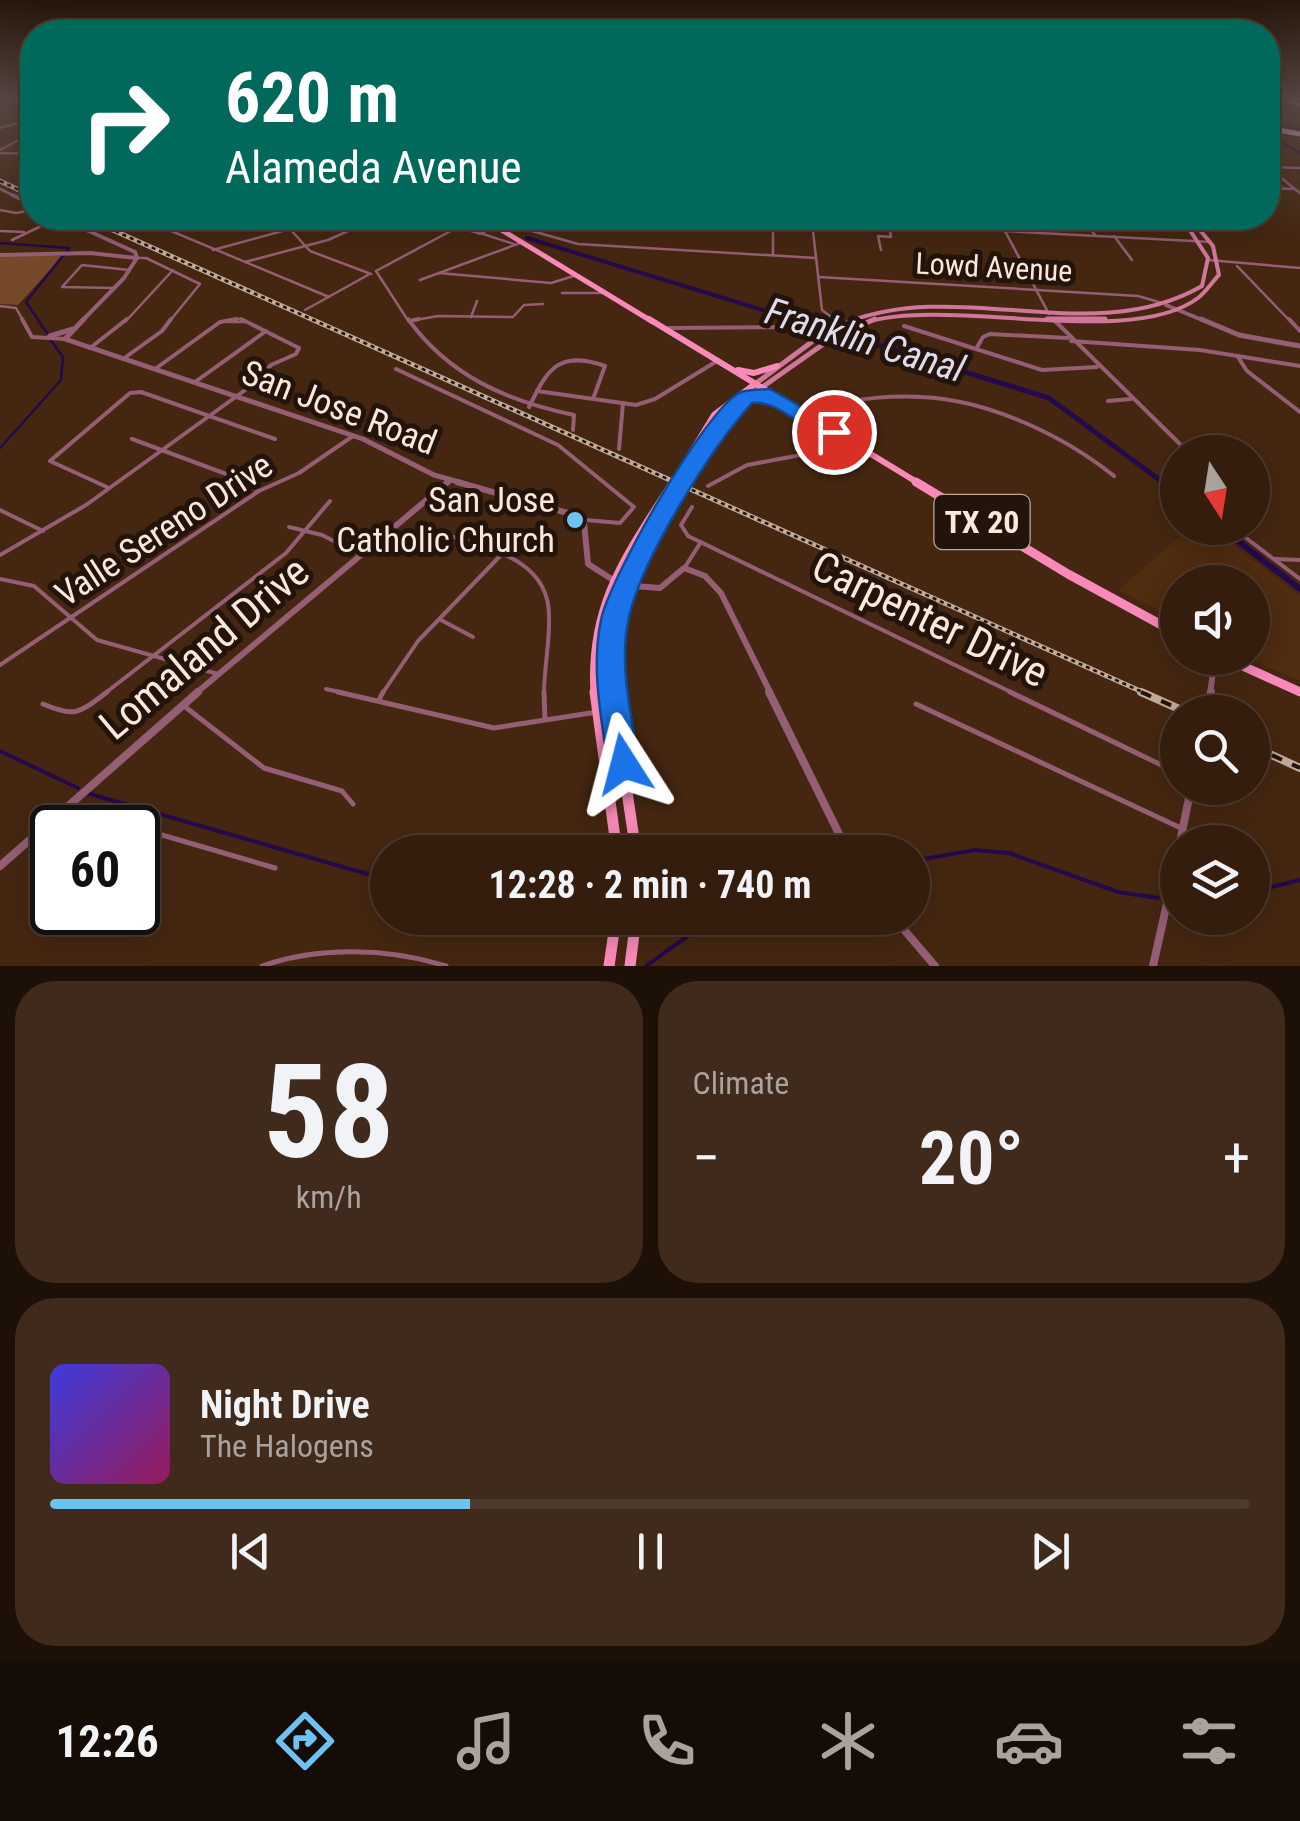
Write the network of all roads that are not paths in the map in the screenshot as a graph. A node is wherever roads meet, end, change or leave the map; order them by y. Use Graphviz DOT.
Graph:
graph roads {
  1 [pos="86,230"];
  2 [pos="164,230"];
  3 [pos="284,230"];
  4 [pos="289,230"];
  5 [pos="349,230"];
  6 [pos="453,230"];
  7 [pos="471,230"];
  8 [pos="486,230"];
  9 [pos="501,230"];
  10 [pos="529,230"];
  11 [pos="773,230"];
  12 [pos="813,230"];
  13 [pos="890,230"];
  14 [pos="986,230"];
  15 [pos="1091,230"];
  16 [pos="1192,230"];
  17 [pos="1200,230"];
  18 [pos="0,231"];
  19 [pos="26,231"];
  20 [pos="39,231"];
  21 [pos="1005,231"];
  22 [pos="480,233"];
  23 [pos="1096,236"];
  24 [pos="1114,236"];
  25 [pos="12,240"];
  26 [pos="1202,241"];
  27 [pos="1211,242"];
  28 [pos="519,243"];
  29 [pos="304,245"];
  30 [pos="212,250"];
  31 [pos="881,250"];
  32 [pos="0,254"];
  33 [pos="773,255"];
  34 [pos="137,258"];
  35 [pos="816,258"];
  36 [pos="1132,260"];
  37 [pos="1208,260"];
  38 [pos="1219,262"];
  39 [pos="242,263"];
  40 [pos="1237,265"];
  41 [pos="1300,268"];
  42 [pos="130,270"];
  43 [pos="172,270"];
  44 [pos="373,273"];
  45 [pos="439,273"];
  46 [pos="576,275"];
  47 [pos="819,277"];
  48 [pos="420,280"];
  49 [pos="115,288"];
  50 [pos="1036,290"];
  51 [pos="562,293"];
  52 [pos="606,293"];
  53 [pos="328,297"];
  54 [pos="477,301"];
  55 [pos="543,304"];
  56 [pos="1166,305"];
  57 [pos="0,306"];
  58 [pos="1177,309"];
  59 [pos="305,310"];
  60 [pos="1050,316"];
  61 [pos="471,318"];
  62 [pos="410,322"];
  63 [pos="904,326"];
  64 [pos="798,327"];
  65 [pos="76,328"];
  66 [pos="663,328"];
  67 [pos="843,328"];
  68 [pos="1300,331"];
  69 [pos="266,332"];
  70 [pos="832,332"];
  71 [pos="50,336"];
  72 [pos="65,338"];
  73 [pos="1070,340"];
  74 [pos="78,343"];
  75 [pos="1300,346"];
  76 [pos="90,348"];
  77 [pos="975,350"];
  78 [pos="1238,357"];
  79 [pos="123,358"];
  80 [pos="717,360"];
  81 [pos="777,366"];
  82 [pos="1300,366"];
  83 [pos="1097,367"];
  84 [pos="729,368"];
  85 [pos="156,369"];
  86 [pos="396,369"];
  87 [pos="195,382"];
  88 [pos="758,386"];
  89 [pos="537,391"];
  90 [pos="742,396"];
  91 [pos="776,396"];
  92 [pos="236,397"];
  93 [pos="593,398"];
  94 [pos="1131,399"];
  95 [pos="1108,401"];
  96 [pos="623,404"];
  97 [pos="529,407"];
  98 [pos="795,408"];
  99 [pos="1300,412"];
  100 [pos="210,416"];
  101 [pos="573,430"];
  102 [pos="1170,435"];
  103 [pos="353,436"];
  104 [pos="132,439"];
  105 [pos="275,439"];
  106 [pos="856,445"];
  107 [pos="620,449"];
  108 [pos="162,450"];
  109 [pos="1114,476"];
  110 [pos="450,480"];
  111 [pos="708,486"];
  112 [pos="108,488"];
  113 [pos="259,491"];
  114 [pos="330,501"];
  115 [pos="667,502"];
  116 [pos="692,507"];
  117 [pos="0,510"];
  118 [pos="581,519"];
  119 [pos="289,527"];
  120 [pos="307,530"];
  121 [pos="43,531"];
  122 [pos="440,533"];
  123 [pos="701,542"];
  124 [pos="1255,545"];
  125 [pos="502,554"];
  126 [pos="360,555"];
  127 [pos="0,556"];
  128 [pos="1274,559"];
  129 [pos="1300,560"];
  130 [pos="684,568"];
  131 [pos="0,579"];
  132 [pos="1300,579"];
  133 [pos="613,581"];
  134 [pos="626,584"];
  135 [pos="72,618"];
  136 [pos="440,620"];
  137 [pos="1160,624"];
  138 [pos="472,637"];
  139 [pos="154,656"];
  140 [pos="0,665"];
  141 [pos="218,674"];
  142 [pos="1262,675"];
  143 [pos="326,690"];
  144 [pos="1300,692"];
  145 [pos="378,700"];
  146 [pos="44,704"];
  147 [pos="916,704"];
  148 [pos="184,706"];
  149 [pos="615,710"];
  150 [pos="598,713"];
  151 [pos="546,721"];
  152 [pos="1160,764"];
  153 [pos="353,804"];
  154 [pos="71,805"];
  155 [pos="1174,825"];
  156 [pos="160,835"];
  157 [pos="615,835"];
  158 [pos="633,835"];
  159 [pos="840,835"];
  160 [pos="30,840"];
  161 [pos="0,866"];
  162 [pos="274,868"];
  163 [pos="613,935"];
  164 [pos="634,935"];
  165 [pos="909,935"];
  166 [pos="1161,935"];
  167 [pos="262,966"];
  168 [pos="446,966"];
  169 [pos="608,966"];
  170 [pos="630,966"];
  171 [pos="935,966"];
  172 [pos="1154,966"];
  1 -- 34 [label="street"];
  2 -- 30 [label="street"];
  3 -- 30 [label="street"];
  4 -- 29 [label="street"];
  5 -- 29 [label="street"];
  6 -- 44 [label="street"];
  7 -- 22 [label="street"];
  8 -- 22 [label="street"];
  9 -- 28 [label="main road, TX 20"];
  10 -- 33 [label="street"];
  11 -- 33 [label="street"];
  12 -- 35 [label="street"];
  13 -- 31 [label="street"];
  14 -- 21 [label="street"];
  15 -- 23 [label="street"];
  16 -- 26 [label="main road"];
  17 -- 27 [label="main road"];
  18 -- 19 [label="street"];
  19 -- 20 [label="street"];
  19 -- 25 [label="street"];
  21 -- 23 [label="street"];
  21 -- 50 [label="street"];
  22 -- 28 [label="street"];
  23 -- 24 [label="street"];
  24 -- 26 [label="street"];
  24 -- 36 [label="street"];
  26 -- 27 [label="street"];
  26 -- 37 [label="main road"];
  27 -- 38 [label="main road"];
  28 -- 45 [label="street"];
  28 -- 46 [label="main road, TX 20"];
  29 -- 39 [label="street"];
  29 -- 44 [label="street"];
  30 -- 39 [label="street"];
  32 -- 34 [label="street"];
  33 -- 35 [label="street"];
  34 -- 42 [label="street"];
  34 -- 43 [label="street"];
  35 -- 47 [label="street"];
  37 -- 38 [label="street"];
  37 -- 56 [label="main road"];
  38 -- 40 [label="street"];
  38 -- 58 [label="main road"];
  39 -- 53 [label="street"];
  40 -- 41 [label="street"];
  40 -- 68 [label="street"];
  42 -- 49 [label="street"];
  42 -- 49 [label="street"];
  43 -- 76 [label="street"];
  43 -- 79 [label="street"];
  44 -- 53 [label="street"];
  44 -- 62 [label="street"];
  45 -- 46 [label="street"];
  45 -- 48 [label="street"];
  46 -- 52 [label="main road, TX 20"];
  47 -- 50 [label="street, Lowd Avenue"];
  47 -- 67 [label="street"];
  49 -- 65 [label="street"];
  50 -- 56 [label="street, Lowd Avenue"];
  50 -- 60 [label="street"];
  51 -- 52 [label="street"];
  52 -- 66 [label="main road, TX 20"];
  53 -- 59 [label="street"];
  54 -- 61 [label="street"];
  55 -- 61 [label="street"];
  56 -- 58 [label="street"];
  56 -- 60 [label="main road"];
  57 -- 71 [label="street"];
  58 -- 60 [label="main road"];
  58 -- 75 [label="street"];
  60 -- 67 [label="main road"];
  60 -- 73 [label="street"];
  61 -- 62 [label="street"];
  62 -- 97 [label="street"];
  63 -- 77 [label="street"];
  64 -- 66 [label="street"];
  65 -- 71 [label="street"];
  65 -- 72 [label="street"];
  65 -- 74 [label="street"];
  66 -- 80 [label="main road, TX 20"];
  67 -- 70 [label="main road"];
  69 -- 85 [label="street"];
  69 -- 87 [label="street"];
  69 -- 92 [label="street"];
  70 -- 81 [label="main road"];
  70 -- 88 [label="main road"];
  71 -- 72 [label="street"];
  72 -- 74 [label="street, San Jose Road"];
  73 -- 77 [label="street"];
  73 -- 78 [label="street"];
  73 -- 83 [label="street"];
  74 -- 76 [label="street, San Jose Road"];
  76 -- 79 [label="street, San Jose Road"];
  77 -- 83 [label="street"];
  78 -- 82 [label="street"];
  78 -- 99 [label="street"];
  79 -- 85 [label="street, San Jose Road"];
  80 -- 84 [label="main road, TX 20"];
  80 -- 96 [label="street"];
  81 -- 84 [label="main road"];
  81 -- 88 [label="main road"];
  83 -- 94 [label="street"];
  84 -- 88 [label="main road, TX 20"];
  84 -- 90 [label="main road"];
  85 -- 87 [label="street, San Jose Road"];
  86 -- 118 [label="street"];
  87 -- 92 [label="street, San Jose Road"];
  88 -- 90 [label="main road"];
  88 -- 91 [label="main road, TX 20"];
  89 -- 93 [label="street"];
  89 -- 93 [label="street"];
  89 -- 97 [label="street"];
  90 -- 91 [label="main road"];
  90 -- 115 [label="main road, bridge"];
  91 -- 98 [label="main road, TX 20"];
  92 -- 100 [label="street"];
  92 -- 103 [label="street, San Jose Road"];
  93 -- 96 [label="street"];
  94 -- 95 [label="street"];
  94 -- 102 [label="street"];
  96 -- 107 [label="street"];
  97 -- 101 [label="street"];
  98 -- 106 [label="main road, TX 20"];
  98 -- 109 [label="street"];
  100 -- 105 [label="street"];
  100 -- 108 [label="street"];
  100 -- 112 [label="street"];
  103 -- 110 [label="street, San Jose Road"];
  103 -- 113 [label="street, Valle Sereno Drive"];
  104 -- 108 [label="street"];
  106 -- 111 [label="street"];
  106 -- 137 [label="main road, TX 20"];
  108 -- 112 [label="street"];
  108 -- 113 [label="street"];
  110 -- 118 [label="street, San Jose Road"];
  110 -- 126 [label="street, Lomaland Drive"];
  112 -- 121 [label="street"];
  113 -- 135 [label="street, Valle Sereno Drive"];
  114 -- 120 [label="street"];
  115 -- 133 [label="main road"];
  115 -- 134 [label="main road"];
  116 -- 123 [label="street"];
  117 -- 121 [label="street"];
  118 -- 133 [label="street"];
  119 -- 120 [label="street"];
  120 -- 126 [label="street"];
  120 -- 139 [label="street"];
  121 -- 127 [label="street"];
  122 -- 125 [label="street"];
  123 -- 130 [label="street"];
  123 -- 152 [label="street, Carpenter Drive"];
  124 -- 128 [label="street"];
  125 -- 136 [label="street"];
  125 -- 151 [label="street"];
  126 -- 141 [label="street, Lomaland Drive"];
  128 -- 129 [label="street"];
  128 -- 132 [label="street"];
  130 -- 134 [label="street"];
  130 -- 159 [label="street"];
  131 -- 135 [label="street"];
  133 -- 134 [label="street"];
  133 -- 150 [label="main road"];
  134 -- 149 [label="main road"];
  135 -- 139 [label="street"];
  135 -- 140 [label="street, Valle Sereno Drive"];
  136 -- 138 [label="street"];
  136 -- 145 [label="street"];
  139 -- 141 [label="street"];
  139 -- 146 [label="street"];
  141 -- 148 [label="street, Lomaland Drive"];
  142 -- 144 [label="main road"];
  143 -- 145 [label="street"];
  145 -- 151 [label="street"];
  147 -- 155 [label="street"];
  148 -- 153 [label="street"];
  148 -- 154 [label="street, Lomaland Drive"];
  149 -- 150 [label="street"];
  149 -- 158 [label="main road"];
  150 -- 151 [label="street"];
  150 -- 157 [label="main road"];
  156 -- 162 [label="street"];
  160 -- 161 [label="street, Lomaland Drive"];
  163 -- 169 [label="main road"];
  164 -- 170 [label="main road"];
  165 -- 171 [label="street"];
  166 -- 172 [label="street"];
  167 -- 168 [label="street"];
}
